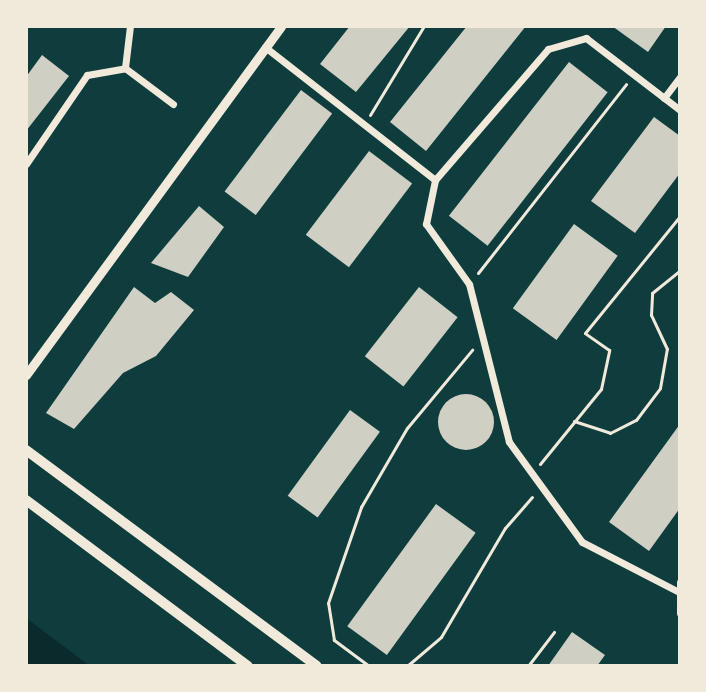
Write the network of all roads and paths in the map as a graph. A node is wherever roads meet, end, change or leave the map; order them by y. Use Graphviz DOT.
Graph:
graph roads {
  1 [pos="130,26"];
  2 [pos="281,26"];
  3 [pos="424,26"];
  4 [pos="265,47"];
  5 [pos="125,68"];
  6 [pos="634,74"];
  7 [pos="680,77"];
  8 [pos="664,98"];
  9 [pos="173,104"];
  10 [pos="680,110"];
  11 [pos="365,125"];
  12 [pos="26,164"];
  13 [pos="435,180"];
  14 [pos="680,216"];
  15 [pos="680,270"];
  16 [pos="469,284"];
  17 [pos="485,338"];
  18 [pos="26,375"];
  19 [pos="574,421"];
  20 [pos="26,450"];
  21 [pos="532,473"];
  22 [pos="542,486"];
  23 [pos="26,500"];
  24 [pos="679,587"];
  25 [pos="680,613"];
  26 [pos="554,632"];
  27 [pos="248,666"];
  28 [pos="317,666"];
  29 [pos="369,666"];
  30 [pos="407,666"];
  31 [pos="528,666"];
  1 -- 5 [label="street"];
  2 -- 4 [label="street"];
  3 -- 11 [label="path"];
  4 -- 11 [label="street"];
  4 -- 18 [label="street"];
  5 -- 9 [label="street"];
  5 -- 12 [label="street"];
  6 -- 8 [label="street"];
  6 -- 13 [label="street"];
  6 -- 16 [label="path"];
  7 -- 8 [label="street"];
  8 -- 10 [label="street"];
  11 -- 13 [label="street"];
  13 -- 16 [label="street"];
  14 -- 19 [label="path"];
  15 -- 19 [label="path"];
  16 -- 17 [label="street"];
  17 -- 21 [label="street"];
  17 -- 29 [label="path"];
  19 -- 21 [label="path"];
  20 -- 28 [label="main road"];
  21 -- 22 [label="street"];
  22 -- 24 [label="street"];
  22 -- 30 [label="path"];
  23 -- 27 [label="main road"];
  24 -- 25 [label="street"];
  26 -- 31 [label="path"];
}
